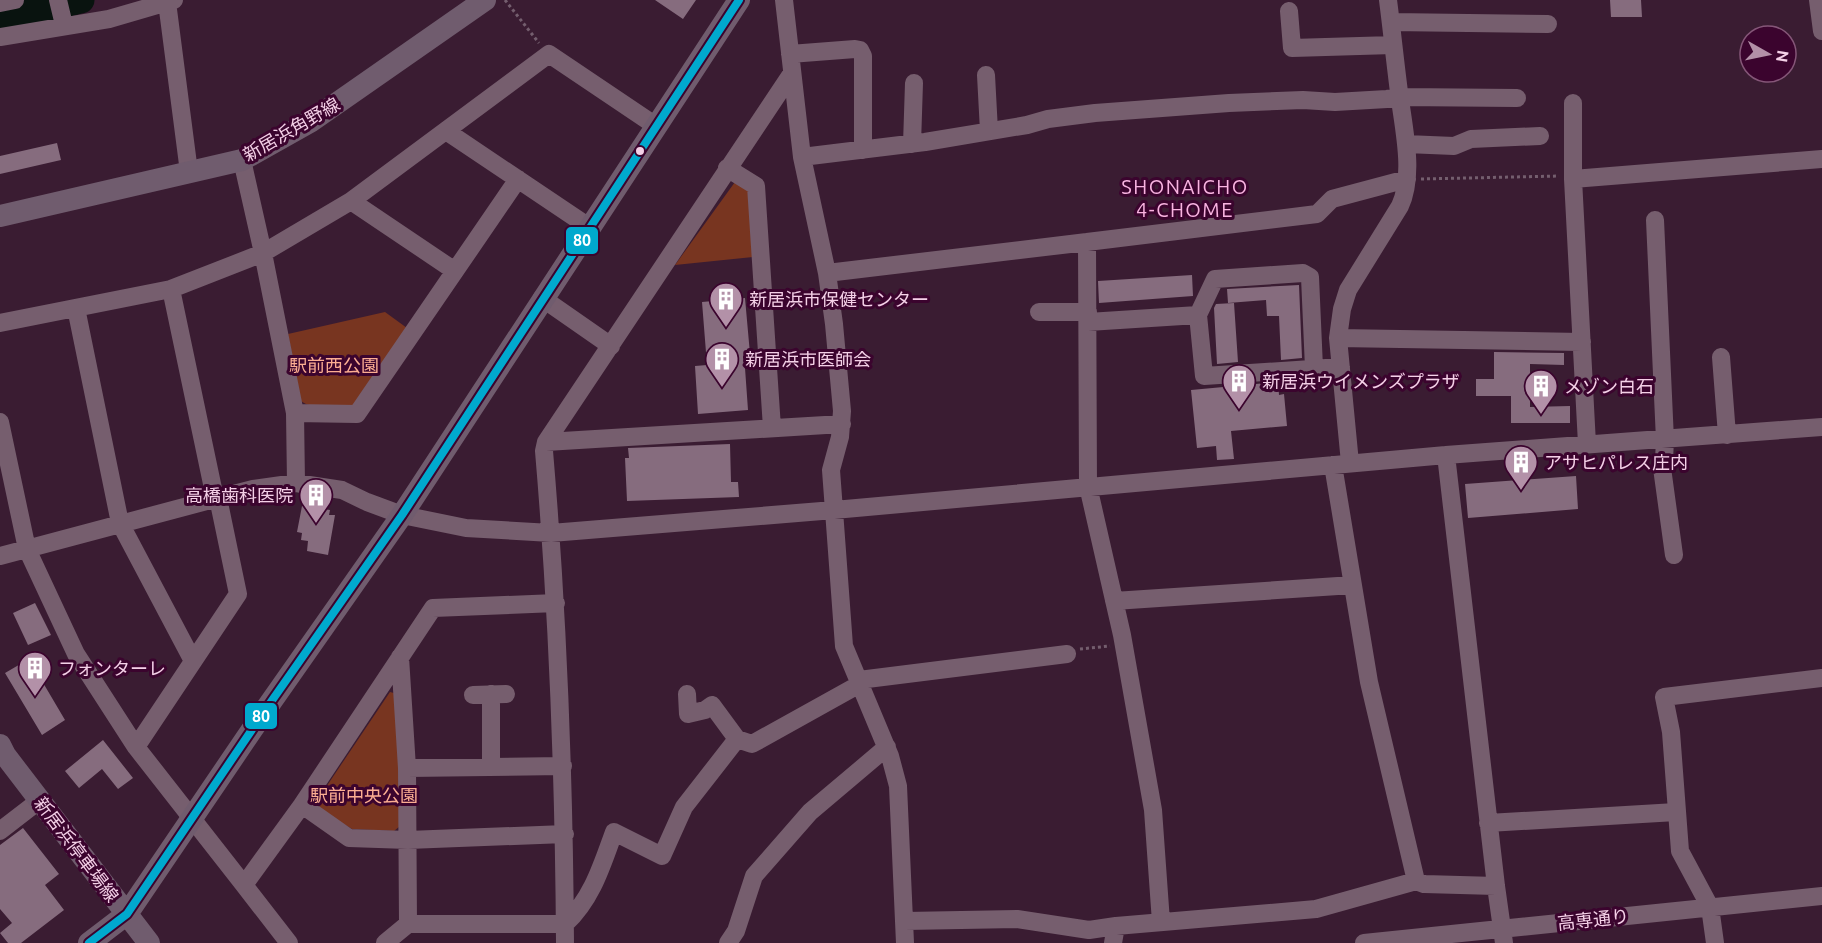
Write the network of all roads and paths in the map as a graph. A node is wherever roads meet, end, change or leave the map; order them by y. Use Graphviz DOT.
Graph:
graph roads {
  1 [pos="15,0"];
  2 [pos="58,0"];
  3 [pos="485,0"];
  4 [pos="505,0"];
  5 [pos="739,0"];
  6 [pos="784,0"];
  7 [pos="1388,0"];
  8 [pos="1818,0"];
  9 [pos="170,1"];
  10 [pos="0,3"];
  11 [pos="1290,11"];
  12 [pos="1391,22"];
  13 [pos="64,23"];
  14 [pos="1548,24"];
  15 [pos="1822,31"];
  16 [pos="0,36"];
  17 [pos="1393,45"];
  18 [pos="549,54"];
  19 [pos="790,54"];
  20 [pos="792,73"];
  21 [pos="986,75"];
  22 [pos="914,83"];
  23 [pos="1400,97"];
  24 [pos="1517,98"];
  25 [pos="1573,104"];
  26 [pos="656,126"];
  27 [pos="446,131"];
  28 [pos="988,131"];
  29 [pos="1540,136"];
  30 [pos="912,144"];
  31 [pos="1406,144"];
  32 [pos="863,150"];
  33 [pos="802,157"];
  34 [pos="1822,159"];
  35 [pos="242,160"];
  36 [pos="727,168"];
  37 [pos="189,172"];
  38 [pos="1573,177"];
  39 [pos="518,179"];
  40 [pos="1407,179"];
  41 [pos="351,201"];
  42 [pos="0,216"];
  43 [pos="1655,220"];
  44 [pos="589,227"];
  45 [pos="1087,242"];
  46 [pos="263,253"];
  47 [pos="455,271"];
  48 [pos="826,273"];
  49 [pos="171,289"];
  50 [pos="542,298"];
  51 [pos="76,308"];
  52 [pos="1039,312"];
  53 [pos="1198,315"];
  54 [pos="1088,317"];
  55 [pos="0,323"];
  56 [pos="1338,339"];
  57 [pos="1582,342"];
  58 [pos="610,346"];
  59 [pos="1721,357"];
  60 [pos="1341,367"];
  61 [pos="1314,369"];
  62 [pos="295,413"];
  63 [pos="0,422"];
  64 [pos="842,424"];
  65 [pos="1822,427"];
  66 [pos="772,428"];
  67 [pos="1726,435"];
  68 [pos="1665,440"];
  69 [pos="546,442"];
  70 [pos="1587,444"];
  71 [pos="1446,454"];
  72 [pos="1341,464"];
  73 [pos="296,483"];
  74 [pos="1088,486"];
  75 [pos="216,498"];
  76 [pos="834,510"];
  77 [pos="402,514"];
  78 [pos="120,524"];
  79 [pos="551,533"];
  80 [pos="27,549"];
  81 [pos="1674,555"];
  82 [pos="0,556"];
  83 [pos="1353,585"];
  84 [pos="1114,601"];
  85 [pos="556,603"];
  86 [pos="1123,645"];
  87 [pos="1067,654"];
  88 [pos="400,657"];
  89 [pos="193,661"];
  90 [pos="1822,678"];
  91 [pos="860,682"];
  92 [pos="490,694"];
  93 [pos="687,694"];
  94 [pos="737,739"];
  95 [pos="0,745"];
  96 [pos="136,747"];
  97 [pos="887,747"];
  98 [pos="563,766"];
  99 [pos="491,767"];
  100 [pos="407,768"];
  101 [pos="40,800"];
  102 [pos="302,805"];
  103 [pos="1676,812"];
  104 [pos="192,818"];
  105 [pos="1488,822"];
  106 [pos="0,831"];
  107 [pos="565,834"];
  108 [pos="408,840"];
  109 [pos="1416,881"];
  110 [pos="244,885"];
  111 [pos="1496,886"];
  112 [pos="1822,896"];
  113 [pos="1710,908"];
  114 [pos="127,914"];
  115 [pos="905,921"];
  116 [pos="1161,922"];
  117 [pos="408,924"];
  118 [pos="565,924"];
  119 [pos="1115,934"];
  120 [pos="1503,936"];
  121 [pos="89,943"];
  122 [pos="149,943"];
  123 [pos="289,943"];
  124 [pos="385,943"];
  125 [pos="565,943"];
  126 [pos="728,943"];
  127 [pos="905,943"];
  128 [pos="1364,943"];
  129 [pos="1715,943"];
  1 -- 10 [label="street"];
  2 -- 13 [label="street"];
  3 -- 35 [label="main road, 新居浜角野線"];
  4 -- 18 [label="path"];
  5 -- 26 [label="main road"];
  6 -- 19 [label="street"];
  7 -- 12 [label="street"];
  8 -- 15 [label="street"];
  9 -- 13 [label="street"];
  9 -- 37 [label="street"];
  11 -- 17 [label="street"];
  12 -- 14 [label="street"];
  12 -- 17 [label="street"];
  13 -- 16 [label="street"];
  17 -- 23 [label="street"];
  18 -- 26 [label="street"];
  18 -- 27 [label="street"];
  19 -- 20 [label="street"];
  19 -- 32 [label="street"];
  20 -- 33 [label="street"];
  20 -- 36 [label="street"];
  21 -- 28 [label="street"];
  22 -- 30 [label="street"];
  23 -- 24 [label="street"];
  23 -- 28 [label="street"];
  23 -- 31 [label="street"];
  25 -- 38 [label="street"];
  26 -- 44 [label="main road"];
  27 -- 39 [label="street"];
  27 -- 41 [label="street"];
  28 -- 30 [label="street"];
  29 -- 31 [label="street"];
  30 -- 32 [label="street"];
  31 -- 40 [label="street"];
  32 -- 33 [label="street"];
  33 -- 48 [label="street"];
  34 -- 38 [label="street"];
  35 -- 37 [label="main road, 新居浜角野線"];
  35 -- 46 [label="street"];
  36 -- 58 [label="street"];
  36 -- 66 [label="street"];
  37 -- 42 [label="main road, 新居浜角野線"];
  38 -- 40 [label="path"];
  38 -- 57 [label="street"];
  39 -- 44 [label="street"];
  39 -- 47 [label="street"];
  40 -- 45 [label="street"];
  40 -- 56 [label="street"];
  41 -- 46 [label="street"];
  41 -- 47 [label="street"];
  43 -- 68 [label="street"];
  44 -- 50 [label="main road"];
  45 -- 48 [label="street"];
  45 -- 54 [label="street"];
  46 -- 49 [label="street"];
  46 -- 62 [label="street"];
  47 -- 62 [label="street"];
  48 -- 64 [label="street"];
  49 -- 51 [label="street"];
  49 -- 75 [label="street"];
  50 -- 58 [label="street"];
  50 -- 77 [label="main road"];
  51 -- 55 [label="street"];
  51 -- 78 [label="street"];
  52 -- 54 [label="street"];
  53 -- 54 [label="street"];
  53 -- 61 [label="street"];
  53 -- 61 [label="street"];
  54 -- 74 [label="street"];
  56 -- 57 [label="street"];
  56 -- 60 [label="street"];
  57 -- 70 [label="street"];
  58 -- 69 [label="street"];
  59 -- 67 [label="street"];
  60 -- 61 [label="street"];
  60 -- 72 [label="street"];
  62 -- 73 [label="street"];
  63 -- 80 [label="street"];
  64 -- 66 [label="street"];
  64 -- 76 [label="street"];
  65 -- 67 [label="street"];
  66 -- 69 [label="street"];
  67 -- 68 [label="street"];
  68 -- 70 [label="street"];
  68 -- 81 [label="street"];
  69 -- 79 [label="street"];
  70 -- 71 [label="street"];
  71 -- 72 [label="street"];
  71 -- 105 [label="street"];
  72 -- 74 [label="street"];
  72 -- 83 [label="street"];
  73 -- 75 [label="street"];
  73 -- 77 [label="street"];
  74 -- 76 [label="street"];
  74 -- 84 [label="street"];
  75 -- 78 [label="street"];
  75 -- 89 [label="street"];
  76 -- 79 [label="street"];
  76 -- 91 [label="street"];
  77 -- 79 [label="street"];
  77 -- 104 [label="main road"];
  78 -- 80 [label="street"];
  78 -- 89 [label="street"];
  79 -- 85 [label="street"];
  80 -- 82 [label="street"];
  80 -- 96 [label="street"];
  83 -- 84 [label="street"];
  83 -- 109 [label="street"];
  84 -- 86 [label="street"];
  85 -- 88 [label="street"];
  85 -- 98 [label="street"];
  86 -- 87 [label="path"];
  86 -- 116 [label="street"];
  87 -- 91 [label="street"];
  88 -- 100 [label="street"];
  88 -- 102 [label="street"];
  89 -- 96 [label="street"];
  90 -- 103 [label="street"];
  91 -- 94 [label="street"];
  91 -- 97 [label="street"];
  92 -- 99 [label="street"];
  93 -- 94 [label="street"];
  94 -- 118 [label="street"];
  95 -- 101 [label="main road, 新居浜停車場線"];
  96 -- 104 [label="street"];
  97 -- 115 [label="street"];
  97 -- 126 [label="street"];
  98 -- 99 [label="street"];
  98 -- 107 [label="street"];
  99 -- 100 [label="street"];
  100 -- 108 [label="street"];
  101 -- 106 [label="street"];
  101 -- 114 [label="main road, 新居浜停車場線"];
  102 -- 108 [label="street"];
  102 -- 110 [label="street"];
  103 -- 105 [label="street"];
  103 -- 113 [label="street"];
  104 -- 110 [label="street"];
  104 -- 114 [label="main road"];
  105 -- 111 [label="street"];
  107 -- 108 [label="street"];
  107 -- 118 [label="street"];
  108 -- 117 [label="street"];
  109 -- 111 [label="street"];
  109 -- 116 [label="street"];
  110 -- 123 [label="street"];
  111 -- 120 [label="street"];
  112 -- 113 [label="street, 高専通り"];
  113 -- 120 [label="street, 高専通り"];
  113 -- 129 [label="street"];
  114 -- 121 [label="main road, 新居浜停車場線"];
  114 -- 122 [label="main road"];
  115 -- 119 [label="street"];
  115 -- 127 [label="street"];
  116 -- 119 [label="street"];
  117 -- 118 [label="street"];
  117 -- 124 [label="street"];
  118 -- 125 [label="street"];
  120 -- 128 [label="street, 高専通り"];
}
